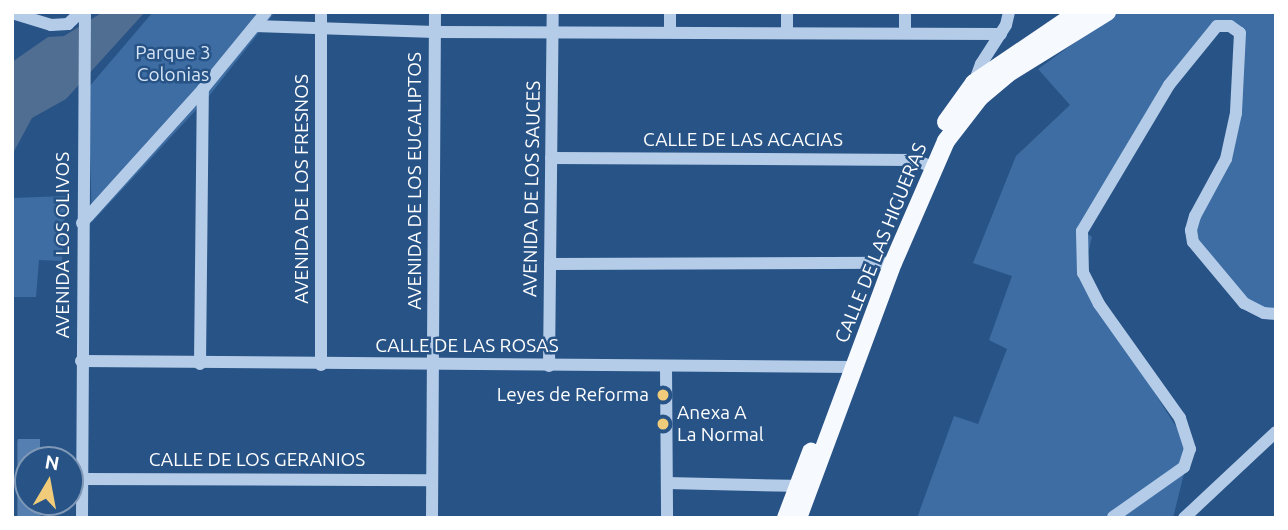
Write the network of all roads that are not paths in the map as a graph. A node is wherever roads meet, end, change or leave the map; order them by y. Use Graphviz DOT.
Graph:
graph roads {
  1 [pos="83,12"];
  2 [pos="267,12"];
  3 [pos="321,12"];
  4 [pos="435,12"];
  5 [pos="553,12"];
  6 [pos="670,12"];
  7 [pos="787,12"];
  8 [pos="905,12"];
  9 [pos="1009,12"];
  10 [pos="1079,12"];
  11 [pos="1107,12"];
  12 [pos="12,13"];
  13 [pos="255,26"];
  14 [pos="321,30"];
  15 [pos="435,32"];
  16 [pos="670,32"];
  17 [pos="787,32"];
  18 [pos="905,32"];
  19 [pos="552,33"];
  20 [pos="1001,34"];
  21 [pos="203,89"];
  22 [pos="977,90"];
  23 [pos="551,158"];
  24 [pos="928,164"];
  25 [pos="82,223"];
  26 [pos="887,263"];
  27 [pos="550,264"];
  28 [pos="1276,314"];
  29 [pos="81,361"];
  30 [pos="200,364"];
  31 [pos="321,365"];
  32 [pos="434,366"];
  33 [pos="549,366"];
  34 [pos="666,366"];
  35 [pos="847,367"];
  36 [pos="1276,432"];
  37 [pos="82,446"];
  38 [pos="84,479"];
  39 [pos="432,480"];
  40 [pos="667,483"];
  41 [pos="805,486"];
  42 [pos="432,518"];
  43 [pos="667,518"];
  44 [pos="786,518"];
  45 [pos="799,518"];
  46 [pos="1113,518"];
  47 [pos="1184,518"];
  1 -- 12 [label="street"];
  1 -- 25 [label="street, AVENIDA LOS OLIVOS"];
  2 -- 13 [label="street"];
  3 -- 14 [label="street, AVENIDA DE LOS FRESNOS"];
  4 -- 15 [label="street, AVENIDA DE LOS EUCALIPTOS"];
  5 -- 19 [label="street, AVENIDA DE LOS SAUCES"];
  6 -- 16 [label="street"];
  7 -- 17 [label="street"];
  8 -- 18 [label="street"];
  9 -- 20 [label="street"];
  10 -- 22 [label="main road, CALLE DE LAS HIGUERAS"];
  11 -- 22 [label="main road, CALLE DE LAS HIGUERAS"];
  13 -- 14 [label="street"];
  13 -- 21 [label="street"];
  14 -- 15 [label="street"];
  14 -- 31 [label="street, AVENIDA DE LOS FRESNOS"];
  15 -- 19 [label="street"];
  15 -- 32 [label="street, AVENIDA DE LOS EUCALIPTOS"];
  16 -- 17 [label="street"];
  16 -- 19 [label="street"];
  17 -- 18 [label="street"];
  18 -- 20 [label="street"];
  19 -- 23 [label="street, AVENIDA DE LOS SAUCES"];
  20 -- 22 [label="street"];
  21 -- 25 [label="street"];
  21 -- 30 [label="street"];
  22 -- 24 [label="main road, CALLE DE LAS HIGUERAS"];
  23 -- 24 [label="street, CALLE DE LAS ACACIAS"];
  23 -- 27 [label="street, AVENIDA DE LOS SAUCES"];
  24 -- 26 [label="main road, CALLE DE LAS HIGUERAS"];
  25 -- 29 [label="street, AVENIDA LOS OLIVOS"];
  26 -- 27 [label="street"];
  26 -- 35 [label="main road, CALLE DE LAS HIGUERAS"];
  27 -- 33 [label="street, AVENIDA DE LOS SAUCES"];
  28 -- 46 [label="street"];
  29 -- 30 [label="street, CALLE DE LAS ROSAS"];
  29 -- 37 [label="street, AVENIDA LOS OLIVOS"];
  30 -- 31 [label="street, CALLE DE LAS ROSAS"];
  31 -- 32 [label="street, CALLE DE LAS ROSAS"];
  32 -- 33 [label="street, CALLE DE LAS ROSAS"];
  32 -- 39 [label="street, AVENIDA DE LOS EUCALIPTOS"];
  33 -- 34 [label="street, CALLE DE LAS ROSAS"];
  34 -- 35 [label="street, CALLE DE LAS ROSAS"];
  34 -- 40 [label="street"];
  35 -- 41 [label="main road, CALLE DE LAS HIGUERAS"];
  36 -- 47 [label="street"];
  38 -- 39 [label="street, CALLE DE LOS GERANIOS"];
  39 -- 42 [label="street, AVENIDA DE LOS EUCALIPTOS"];
  40 -- 41 [label="street"];
  40 -- 43 [label="street"];
  41 -- 44 [label="main road, CALLE DE LAS HIGUERAS"];
  41 -- 45 [label="main road, CALLE DE LAS HIGUERAS"];
}
